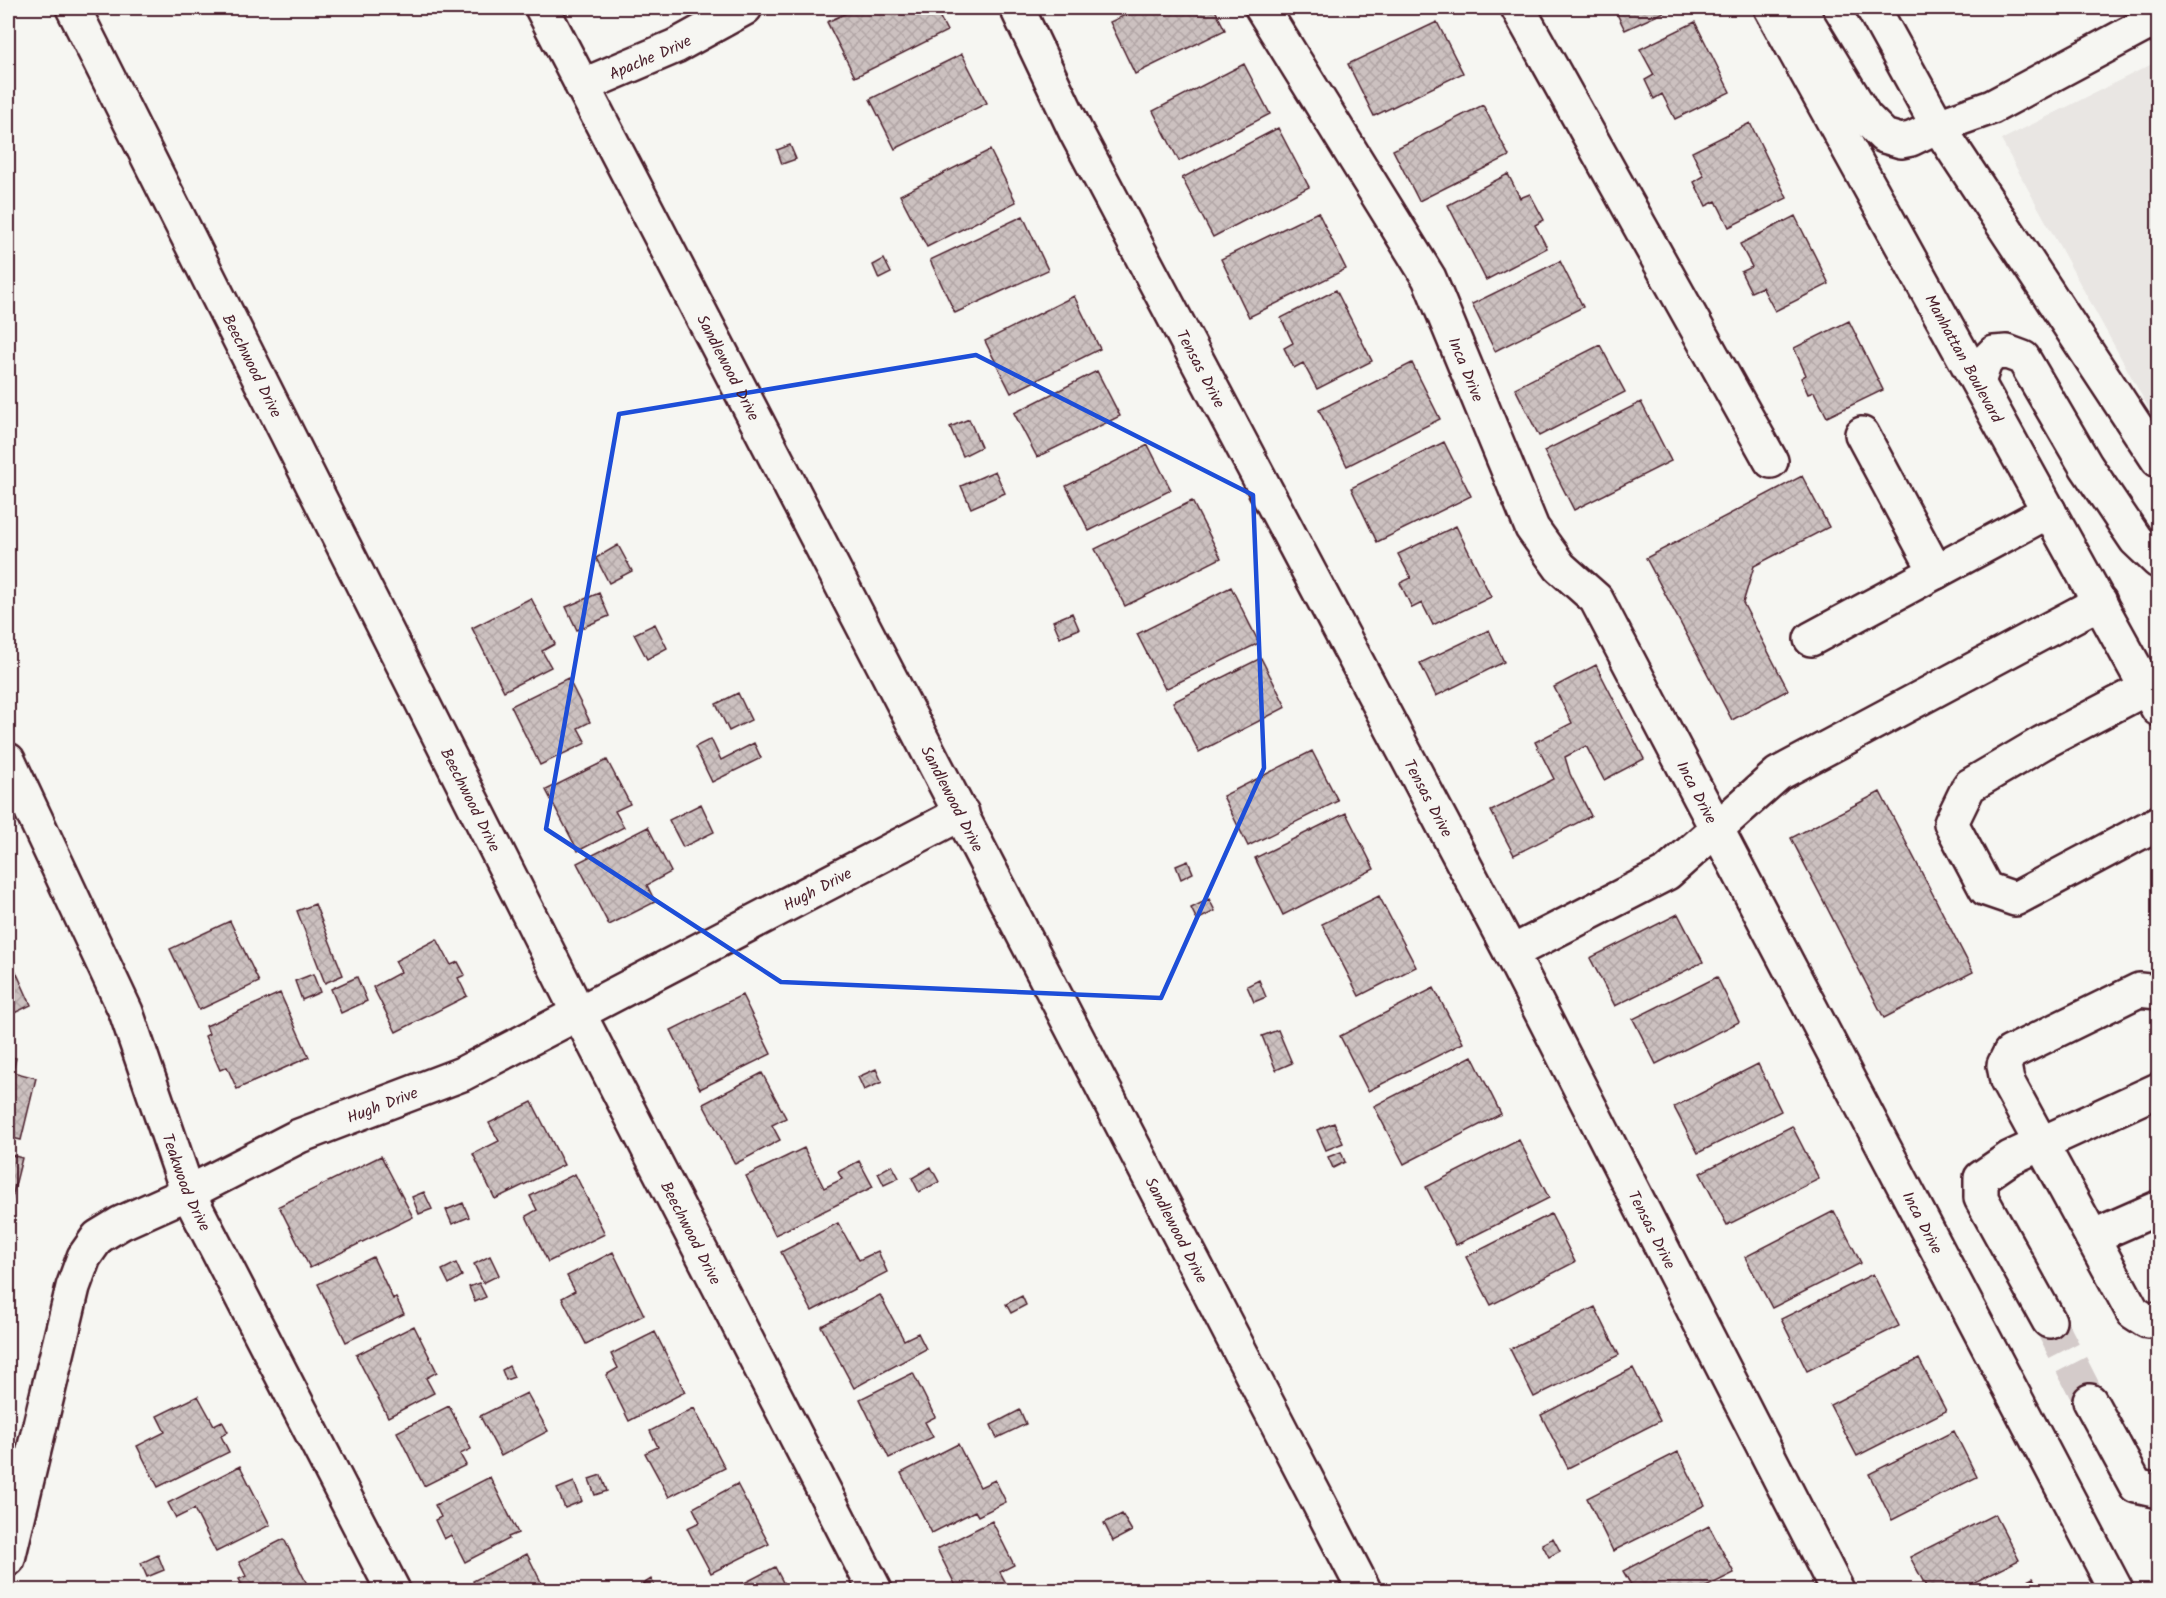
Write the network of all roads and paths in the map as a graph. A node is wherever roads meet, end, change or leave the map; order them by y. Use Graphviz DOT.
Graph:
graph roads {
  1 [pos="74,8"];
  2 [pos="542,8"];
  3 [pos="745,8"];
  4 [pos="1017,8"];
  5 [pos="1518,8"];
  6 [pos="1771,8"];
  7 [pos="1799,8"];
  8 [pos="1873,8"];
  9 [pos="1266,9"];
  10 [pos="2158,18"];
  11 [pos="582,86"];
  12 [pos="1938,126"];
  13 [pos="1978,382"];
  14 [pos="1862,434"];
  15 [pos="2158,460"];
  16 [pos="1771,461"];
  17 [pos="2049,511"];
  18 [pos="2158,561"];
  19 [pos="1936,572"];
  20 [pos="2100,602"];
  21 [pos="1811,639"];
  22 [pos="2153,698"];
  23 [pos="8,760"];
  24 [pos="962,813"];
  25 [pos="2158,823"];
  26 [pos="1717,829"];
  27 [pos="1511,953"];
  28 [pos="2158,992"];
  29 [pos="579,1014"];
  30 [pos="2158,1090"];
  31 [pos="2041,1144"];
  32 [pos="188,1193"];
  33 [pos="2158,1208"];
  34 [pos="2092,1237"];
  35 [pos="2158,1319"];
  36 [pos="2049,1321"];
  37 [pos="2090,1401"];
  38 [pos="2158,1491"];
  39 [pos="8,1559"];
  40 [pos="393,1590"];
  41 [pos="875,1590"];
  42 [pos="1364,1590"];
  43 [pos="1837,1590"];
  44 [pos="2116,1590"];
  1 -- 29 [label="street, Beechwood Drive"];
  2 -- 11 [label="street, Sandlewood Drive"];
  3 -- 11 [label="street, Apache Drive"];
  4 -- 27 [label="street, Tensas Drive"];
  5 -- 16 [label="street"];
  6 -- 13 [label="street, Manhattan Boulevard"];
  7 -- 12 [label="street"];
  8 -- 12 [label="street"];
  9 -- 26 [label="street, Inca Drive"];
  10 -- 12 [label="street"];
  11 -- 24 [label="street, Sandlewood Drive"];
  12 -- 15 [label="street"];
  13 -- 17 [label="street, Manhattan Boulevard"];
  13 -- 18 [label="street"];
  14 -- 19 [label="street"];
  17 -- 19 [label="street"];
  17 -- 20 [label="street, Manhattan Boulevard"];
  19 -- 21 [label="street"];
  20 -- 22 [label="street, Manhattan Boulevard"];
  20 -- 26 [label="street"];
  22 -- 25 [label="street"];
  23 -- 32 [label="street, Teakwood Drive"];
  24 -- 29 [label="street, Hugh Drive"];
  24 -- 42 [label="street, Sandlewood Drive"];
  26 -- 27 [label="street"];
  26 -- 44 [label="street, Inca Drive"];
  27 -- 43 [label="street, Tensas Drive"];
  28 -- 31 [label="street"];
  29 -- 32 [label="street, Hugh Drive"];
  29 -- 41 [label="street, Beechwood Drive"];
  30 -- 31 [label="street"];
  31 -- 34 [label="street"];
  31 -- 36 [label="street"];
  32 -- 39 [label="street, Hugh Drive"];
  32 -- 40 [label="street, Teakwood Drive"];
  33 -- 34 [label="street"];
  34 -- 35 [label="street"];
  37 -- 38 [label="street"];
}
